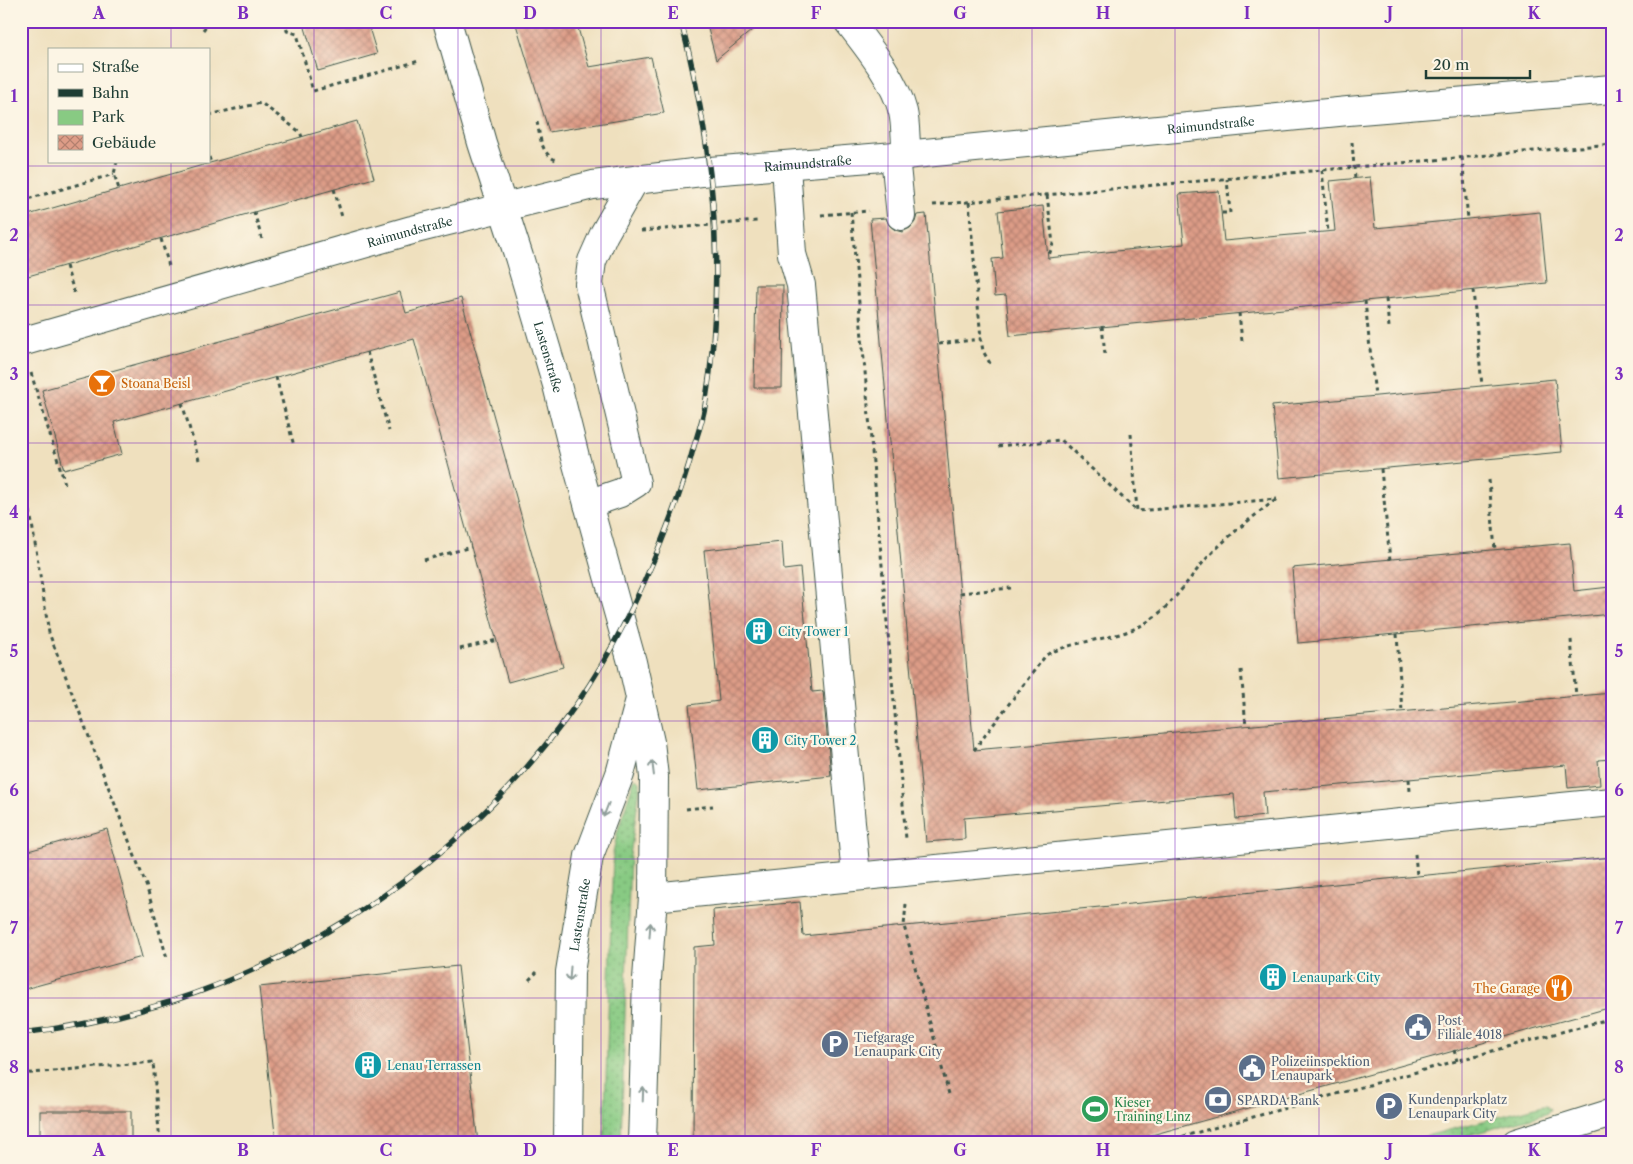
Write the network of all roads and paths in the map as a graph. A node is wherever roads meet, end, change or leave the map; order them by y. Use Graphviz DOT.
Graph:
graph roads {
  1 [pos="210,21"];
  2 [pos="284,21"];
  3 [pos="447,21"];
  4 [pos="848,21"];
  5 [pos="203,30"];
  6 [pos="419,61"];
  7 [pos="1612,89"];
  8 [pos="210,115"];
  9 [pos="302,137"];
  10 [pos="1612,144"];
  11 [pos="901,155"];
  12 [pos="1462,158"];
  13 [pos="210,160"];
  14 [pos="116,162"];
  15 [pos="211,163"];
  16 [pos="786,166"];
  17 [pos="1322,170"];
  18 [pos="114,174"];
  19 [pos="1227,179"];
  20 [pos="634,181"];
  21 [pos="119,189"];
  22 [pos="334,189"];
  23 [pos="1047,195"];
  24 [pos="22,201"];
  25 [pos="969,202"];
  26 [pos="502,206"];
  27 [pos="254,212"];
  28 [pos="851,212"];
  29 [pos="900,212"];
  30 [pos="1222,213"];
  31 [pos="28,215"];
  32 [pos="790,218"];
  33 [pos="1468,219"];
  34 [pos="343,223"];
  35 [pos="1328,232"];
  36 [pos="604,234"];
  37 [pos="161,239"];
  38 [pos="264,244"];
  39 [pos="1048,258"];
  40 [pos="66,266"];
  41 [pos="170,269"];
  42 [pos="1473,290"];
  43 [pos="75,296"];
  44 [pos="1386,299"];
  45 [pos="1365,301"];
  46 [pos="1239,313"];
  47 [pos="1102,326"];
  48 [pos="1389,327"];
  49 [pos="980,339"];
  50 [pos="1242,341"];
  51 [pos="939,344"];
  52 [pos="367,352"];
  53 [pos="25,354"];
  54 [pos="1105,354"];
  55 [pos="991,365"];
  56 [pos="276,377"];
  57 [pos="1482,386"];
  58 [pos="1374,396"];
  59 [pos="182,403"];
  60 [pos="389,431"];
  61 [pos="1131,434"];
  62 [pos="294,446"];
  63 [pos="998,446"];
  64 [pos="199,460"];
  65 [pos="1381,469"];
  66 [pos="1489,480"];
  67 [pos="66,487"];
  68 [pos="588,504"];
  69 [pos="30,511"];
  70 [pos="1137,511"];
  71 [pos="471,547"];
  72 [pos="1495,550"];
  73 [pos="424,560"];
  74 [pos="1390,560"];
  75 [pos="1011,588"];
  76 [pos="960,593"];
  77 [pos="1397,634"];
  78 [pos="497,640"];
  79 [pos="1571,640"];
  80 [pos="460,649"];
  81 [pos="1241,670"];
  82 [pos="640,696"];
  83 [pos="1576,696"];
  84 [pos="1402,712"];
  85 [pos="1246,726"];
  86 [pos="974,750"];
  87 [pos="1612,802"];
  88 [pos="713,806"];
  89 [pos="691,808"];
  90 [pos="910,871"];
  91 [pos="856,876"];
  92 [pos="653,897"];
  93 [pos="167,958"];
  94 [pos="1612,1018"];
  95 [pos="1454,1050"];
  96 [pos="1457,1061"];
  97 [pos="21,1074"];
  98 [pos="950,1098"];
  99 [pos="1612,1113"];
  100 [pos="160,1143"];
  101 [pos="568,1143"];
  102 [pos="642,1143"];
  103 [pos="1159,1143"];
  104 [pos="1516,1143"];
  1 -- 5 [label="path"];
  2 -- 6 [label="path"];
  3 -- 26 [label="main road, Lastenstraße"];
  4 -- 11 [label="main road"];
  7 -- 11 [label="main road, Raimundstraße"];
  8 -- 9 [label="path"];
  10 -- 12 [label="path"];
  11 -- 16 [label="main road, Raimundstraße"];
  11 -- 29 [label="main road"];
  12 -- 17 [label="path"];
  12 -- 33 [label="path"];
  13 -- 15 [label="path"];
  14 -- 18 [label="path"];
  16 -- 20 [label="main road, Raimundstraße"];
  16 -- 32 [label="main road"];
  17 -- 19 [label="path"];
  17 -- 35 [label="path"];
  18 -- 21 [label="path"];
  18 -- 24 [label="path"];
  19 -- 23 [label="path"];
  19 -- 30 [label="path"];
  20 -- 26 [label="main road, Raimundstraße"];
  20 -- 36 [label="main road"];
  22 -- 34 [label="path"];
  23 -- 25 [label="path"];
  23 -- 39 [label="path"];
  24 -- 31 [label="path"];
  25 -- 29 [label="path"];
  25 -- 49 [label="path"];
  26 -- 53 [label="main road, Raimundstraße"];
  26 -- 68 [label="main road, Lastenstraße"];
  27 -- 38 [label="path"];
  28 -- 29 [label="path"];
  28 -- 32 [label="path"];
  28 -- 90 [label="path"];
  32 -- 36 [label="path"];
  32 -- 91 [label="main road"];
  36 -- 68 [label="main road"];
  37 -- 41 [label="path"];
  40 -- 43 [label="path"];
  42 -- 57 [label="path"];
  44 -- 48 [label="path"];
  45 -- 58 [label="path"];
  46 -- 50 [label="path"];
  47 -- 54 [label="path"];
  49 -- 51 [label="path"];
  49 -- 55 [label="path"];
  52 -- 60 [label="path"];
  53 -- 67 [label="path"];
  56 -- 62 [label="path"];
  59 -- 64 [label="path"];
  61 -- 70 [label="path"];
  63 -- 70 [label="path"];
  65 -- 74 [label="path"];
  66 -- 72 [label="path"];
  68 -- 82 [label="main road, Lastenstraße"];
  69 -- 93 [label="path"];
  70 -- 86 [label="path"];
  71 -- 73 [label="path"];
  75 -- 76 [label="path"];
  77 -- 84 [label="path"];
  78 -- 80 [label="path"];
  79 -- 83 [label="path"];
  81 -- 85 [label="path"];
  92 -- 82 [label="main road, Lastenstraße, one-way"];
  82 -- 101 [label="main road, Lastenstraße, one-way"];
  87 -- 90 [label="main road"];
  88 -- 89 [label="path"];
  90 -- 91 [label="main road"];
  90 -- 98 [label="path"];
  91 -- 92 [label="main road"];
  102 -- 92 [label="main road, Lastenstraße, one-way"];
  94 -- 96 [label="path"];
  95 -- 96 [label="path"];
  96 -- 103 [label="path"];
  97 -- 100 [label="path"];
  99 -- 104 [label="main road"];
}
